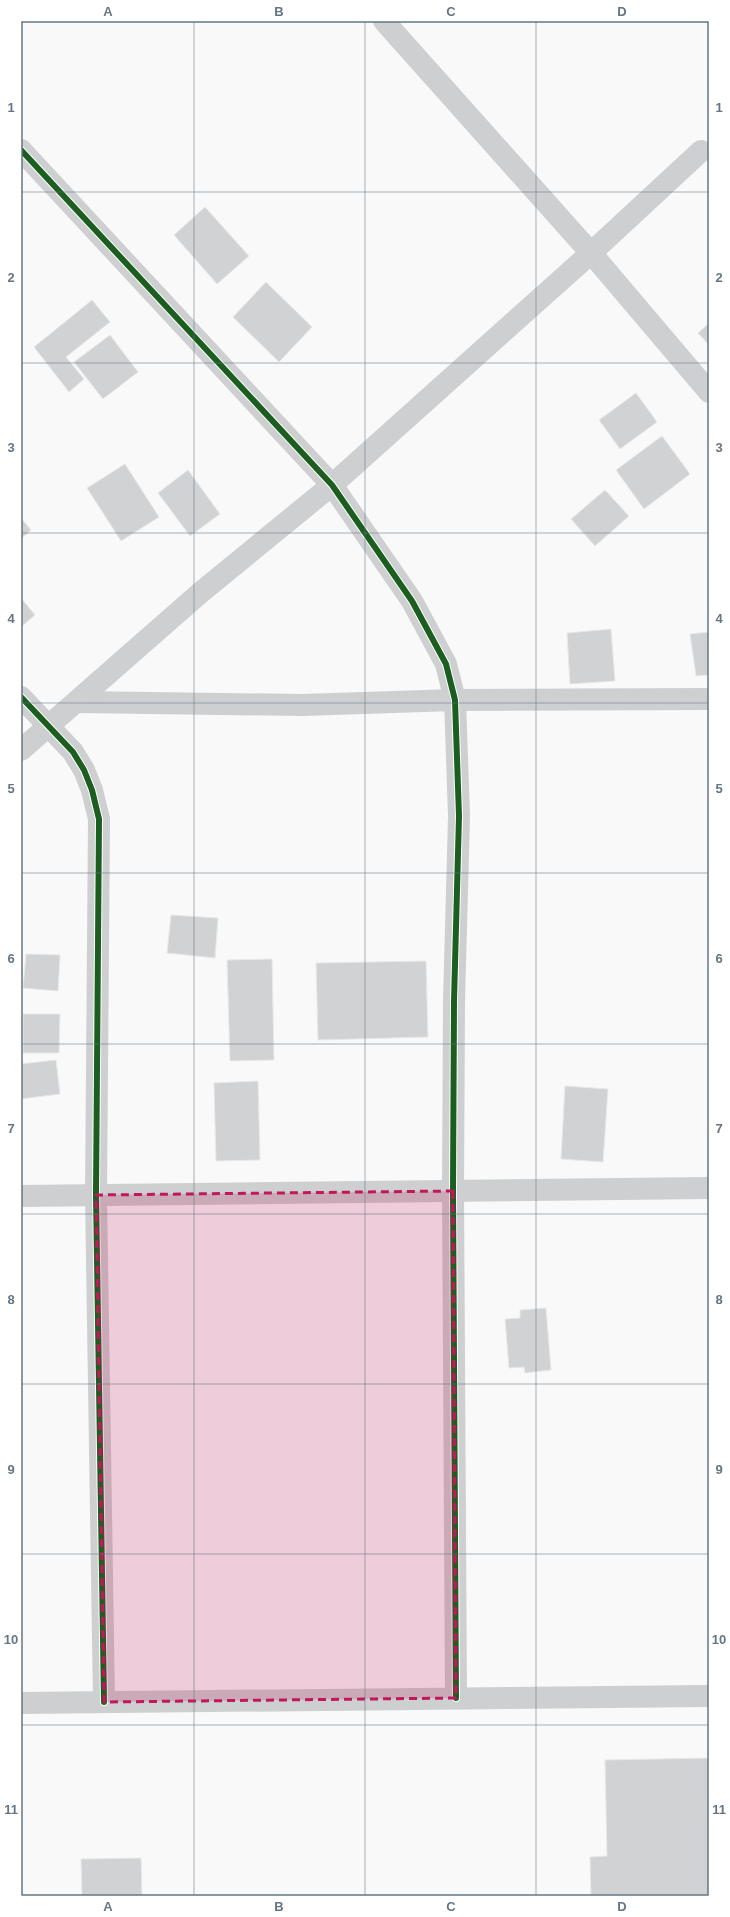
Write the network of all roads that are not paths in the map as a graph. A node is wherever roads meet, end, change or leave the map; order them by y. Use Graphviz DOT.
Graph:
graph roads {
  1 [pos="384,21"];
  2 [pos="21,150"];
  3 [pos="701,151"];
  4 [pos="591,253"];
  5 [pos="709,392"];
  6 [pos="332,485"];
  7 [pos="21,697"];
  8 [pos="709,699"];
  9 [pos="455,700"];
  10 [pos="76,702"];
  11 [pos="48,727"];
  12 [pos="21,750"];
  13 [pos="709,1188"];
  14 [pos="453,1191"];
  15 [pos="96,1195"];
  16 [pos="21,1196"];
  17 [pos="709,1696"];
  18 [pos="456,1698"];
  19 [pos="104,1702"];
  20 [pos="21,1703"];
  1 -- 4 [label="street"];
  2 -- 6 [label="street"];
  3 -- 4 [label="street"];
  4 -- 5 [label="street"];
  4 -- 6 [label="street"];
  6 -- 9 [label="street"];
  6 -- 10 [label="street"];
  7 -- 11 [label="street"];
  8 -- 9 [label="street"];
  9 -- 10 [label="street"];
  9 -- 14 [label="street"];
  10 -- 11 [label="street"];
  11 -- 12 [label="street"];
  11 -- 15 [label="street"];
  13 -- 14 [label="street"];
  14 -- 15 [label="street"];
  14 -- 18 [label="street"];
  15 -- 16 [label="street"];
  15 -- 19 [label="street"];
  17 -- 18 [label="street"];
  18 -- 19 [label="street"];
  19 -- 20 [label="street"];
}
